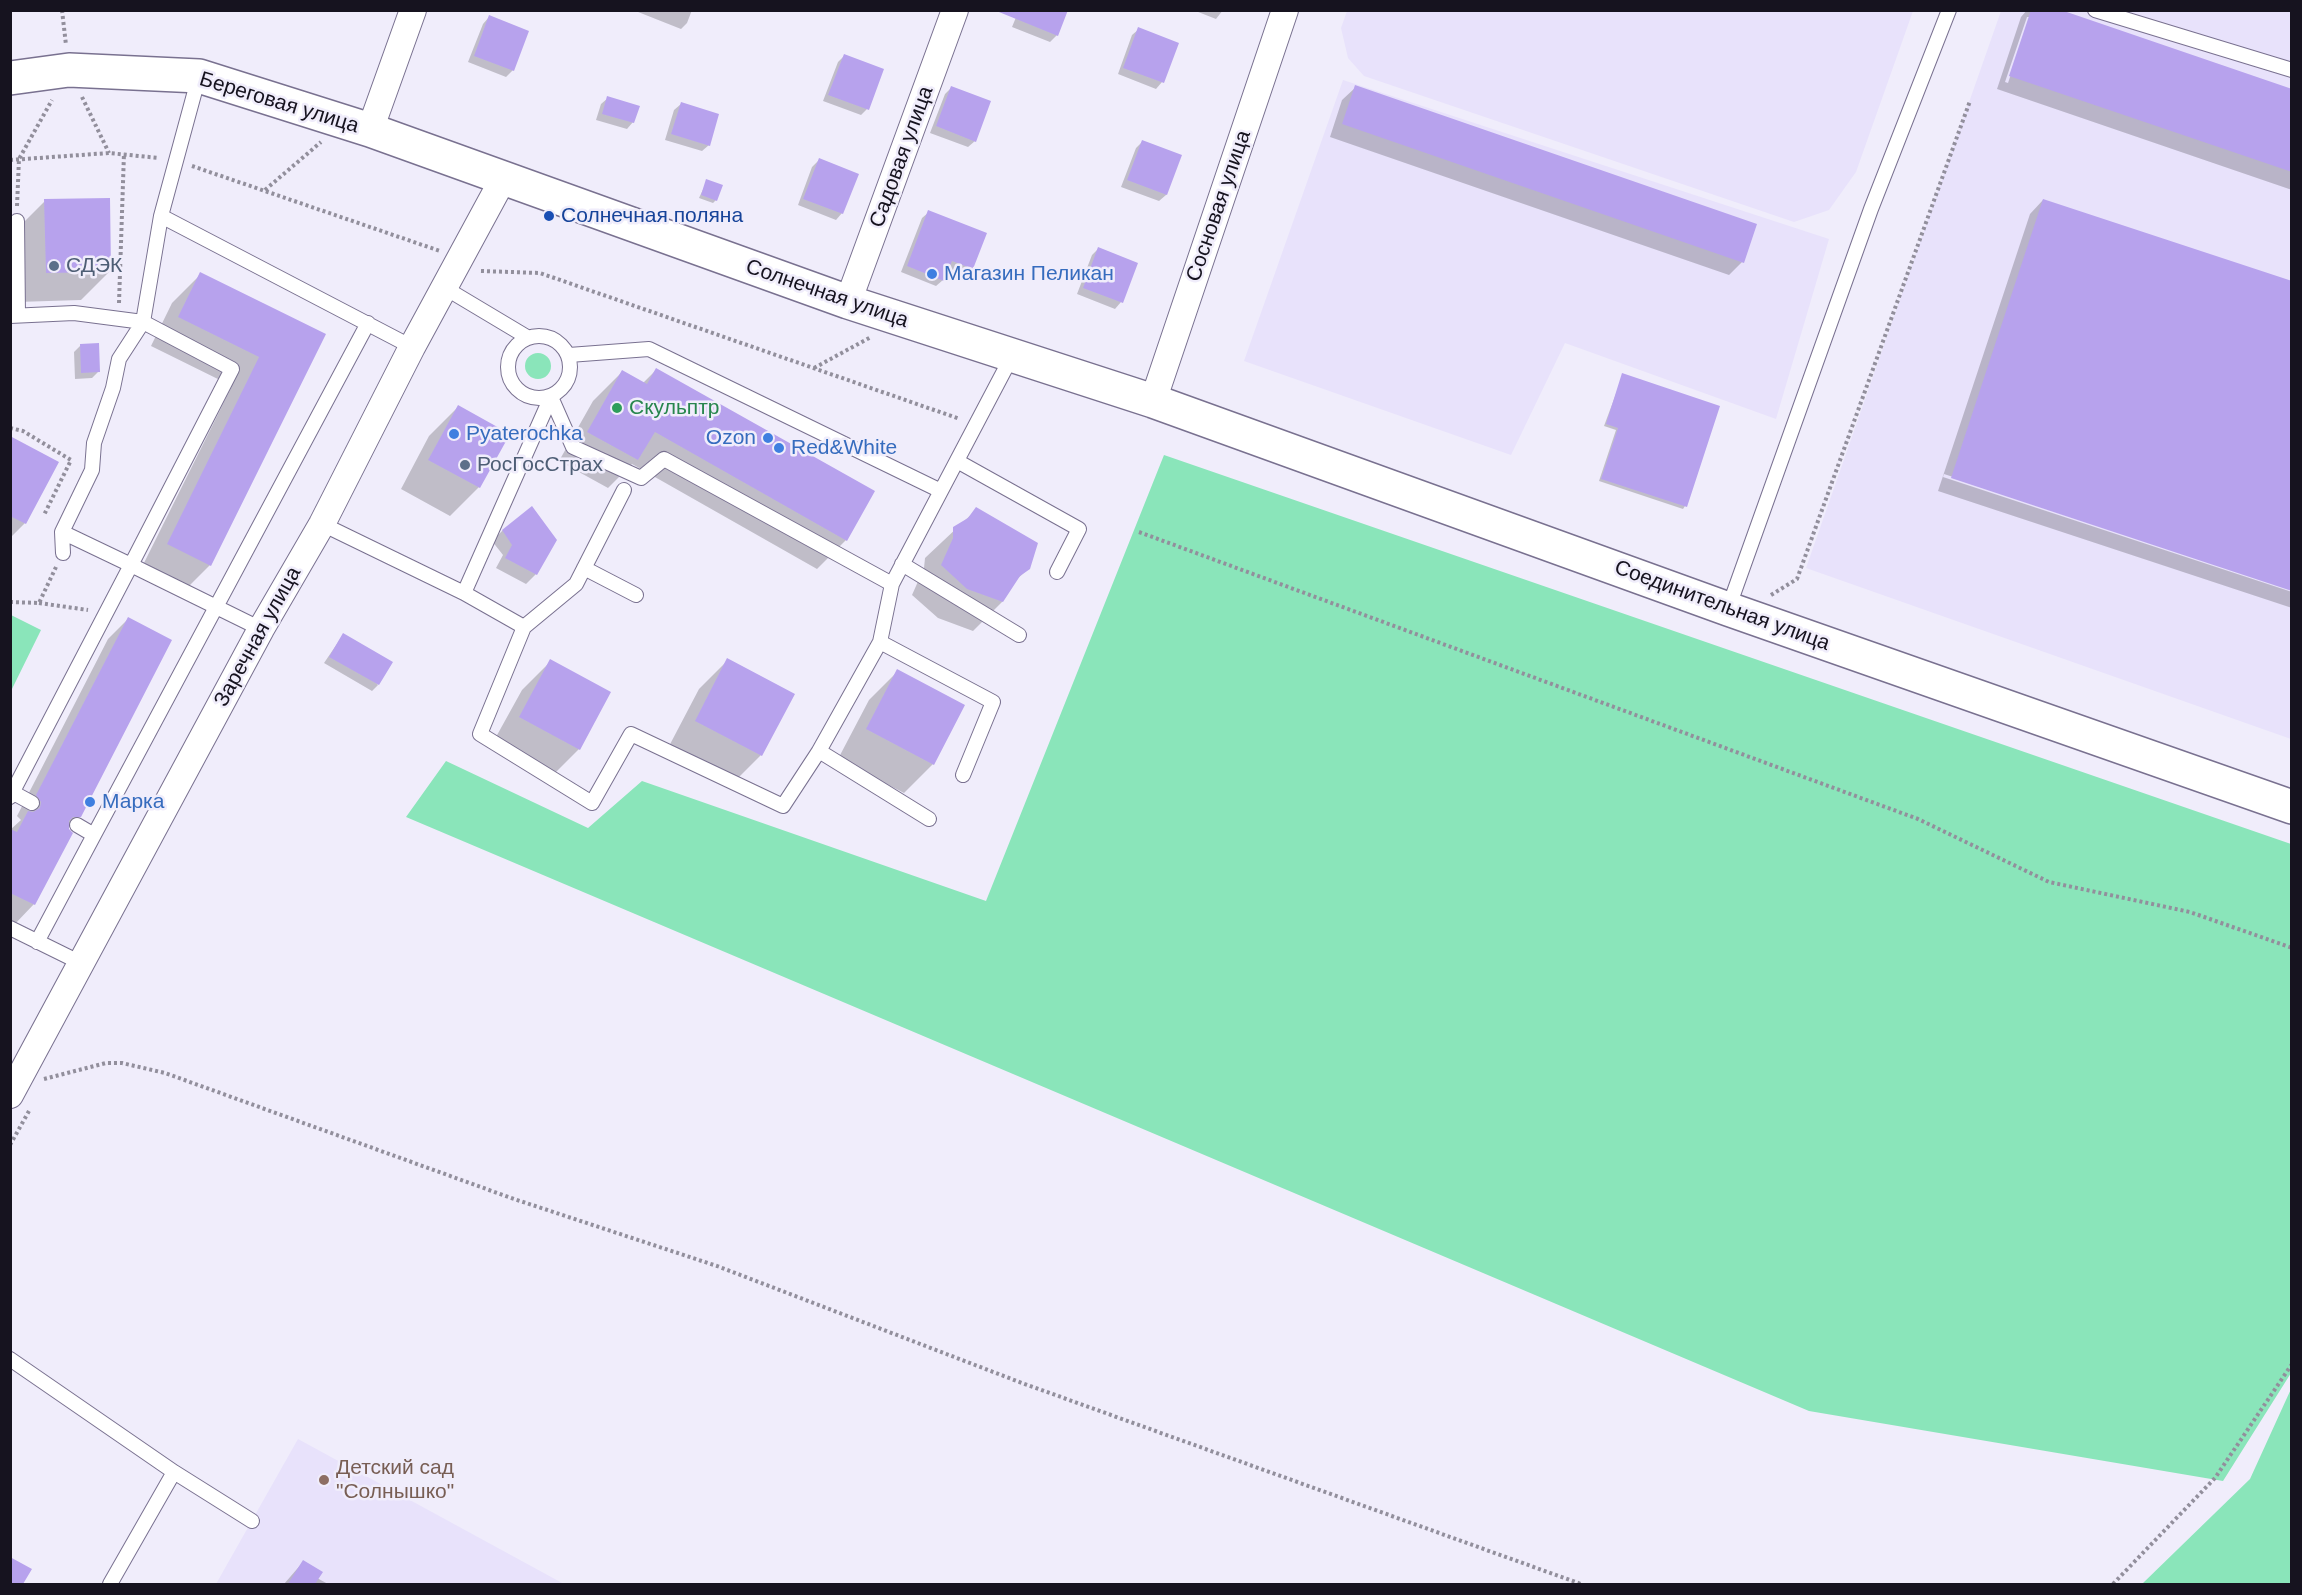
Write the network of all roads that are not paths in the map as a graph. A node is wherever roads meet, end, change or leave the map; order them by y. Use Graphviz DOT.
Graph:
graph roads {
  1 [pos="413,10"];
  2 [pos="956,10"];
  3 [pos="1285,10"];
  4 [pos="1949,10"];
  5 [pos="2095,10"];
  6 [pos="2292,70"];
  7 [pos="199,76"];
  8 [pos="10,78"];
  9 [pos="357,126"];
  10 [pos="503,179"];
  11 [pos="161,216"];
  12 [pos="17,221"];
  13 [pos="445,288"];
  14 [pos="848,302"];
  15 [pos="14,316"];
  16 [pos="143,322"];
  17 [pos="368,323"];
  18 [pos="527,337"];
  19 [pos="412,347"];
  20 [pos="569,355"];
  21 [pos="1012,356"];
  22 [pos="551,397"];
  23 [pos="1153,401"];
  24 [pos="957,461"];
  25 [pos="624,490"];
  26 [pos="941,491"];
  27 [pos="322,524"];
  28 [pos="62,532"];
  29 [pos="63,553"];
  30 [pos="902,564"];
  31 [pos="131,565"];
  32 [pos="584,568"];
  33 [pos="1057,573"];
  34 [pos="892,584"];
  35 [pos="464,593"];
  36 [pos="636,595"];
  37 [pos="216,607"];
  38 [pos="1728,609"];
  39 [pos="524,627"];
  40 [pos="261,629"];
  41 [pos="1019,635"];
  42 [pos="880,642"];
  43 [pos="819,751"];
  44 [pos="963,775"];
  45 [pos="11,793"];
  46 [pos="32,803"];
  47 [pos="2292,807"];
  48 [pos="929,819"];
  49 [pos="77,825"];
  50 [pos="94,835"];
  51 [pos="10,928"];
  52 [pos="37,942"];
  53 [pos="81,963"];
  54 [pos="15,1088"];
  55 [pos="10,1359"];
  56 [pos="174,1472"];
  57 [pos="252,1521"];
  58 [pos="110,1584"];
  1 -- 9 [label="street"];
  2 -- 14 [label="street, Садовая улица"];
  3 -- 23 [label="street, Сосновая улица"];
  4 -- 38 [label="lane"];
  5 -- 6 [label="lane"];
  7 -- 8 [label="street, Береговая улица"];
  7 -- 9 [label="street, Береговая улица"];
  7 -- 11 [label="lane"];
  9 -- 10 [label="street, Береговая улица"];
  10 -- 13 [label="street, Заречная улица"];
  10 -- 14 [label="street, Солнечная улица"];
  11 -- 16 [label="lane"];
  11 -- 17 [label="lane"];
  12 -- 15 [label="lane"];
  13 -- 18 [label="lane"];
  13 -- 19 [label="street, Заречная улица"];
  14 -- 21 [label="street, Солнечная улица"];
  15 -- 16 [label="lane"];
  16 -- 28 [label="lane"];
  16 -- 31 [label="lane"];
  17 -- 19 [label="lane"];
  17 -- 37 [label="lane"];
  18 -- 20 [label="lane"];
  18 -- 22 [label="lane"];
  19 -- 27 [label="street, Заречная улица"];
  20 -- 22 [label="lane"];
  20 -- 26 [label="lane"];
  21 -- 23 [label="street, Солнечная улица"];
  21 -- 24 [label="lane"];
  22 -- 34 [label="lane"];
  22 -- 35 [label="lane"];
  23 -- 38 [label="street, Соединительная улица"];
  24 -- 26 [label="lane"];
  24 -- 33 [label="lane"];
  25 -- 32 [label="lane"];
  26 -- 30 [label="lane"];
  27 -- 35 [label="lane"];
  27 -- 40 [label="street, Заречная улица"];
  28 -- 29 [label="lane"];
  28 -- 31 [label="lane"];
  30 -- 34 [label="lane"];
  30 -- 41 [label="lane"];
  31 -- 37 [label="lane"];
  31 -- 45 [label="lane"];
  32 -- 36 [label="lane"];
  32 -- 39 [label="lane"];
  34 -- 42 [label="lane"];
  35 -- 39 [label="lane"];
  37 -- 40 [label="lane"];
  37 -- 50 [label="lane"];
  38 -- 47 [label="street, Соединительная улица"];
  39 -- 43 [label="lane"];
  40 -- 53 [label="street, Заречная улица"];
  42 -- 43 [label="lane"];
  42 -- 44 [label="lane"];
  43 -- 48 [label="lane"];
  45 -- 46 [label="lane"];
  49 -- 50 [label="lane"];
  50 -- 52 [label="lane"];
  51 -- 52 [label="lane"];
  52 -- 53 [label="lane"];
  53 -- 54 [label="street, Заречная улица"];
  55 -- 56 [label="lane"];
  56 -- 57 [label="lane"];
  56 -- 58 [label="lane"];
}
